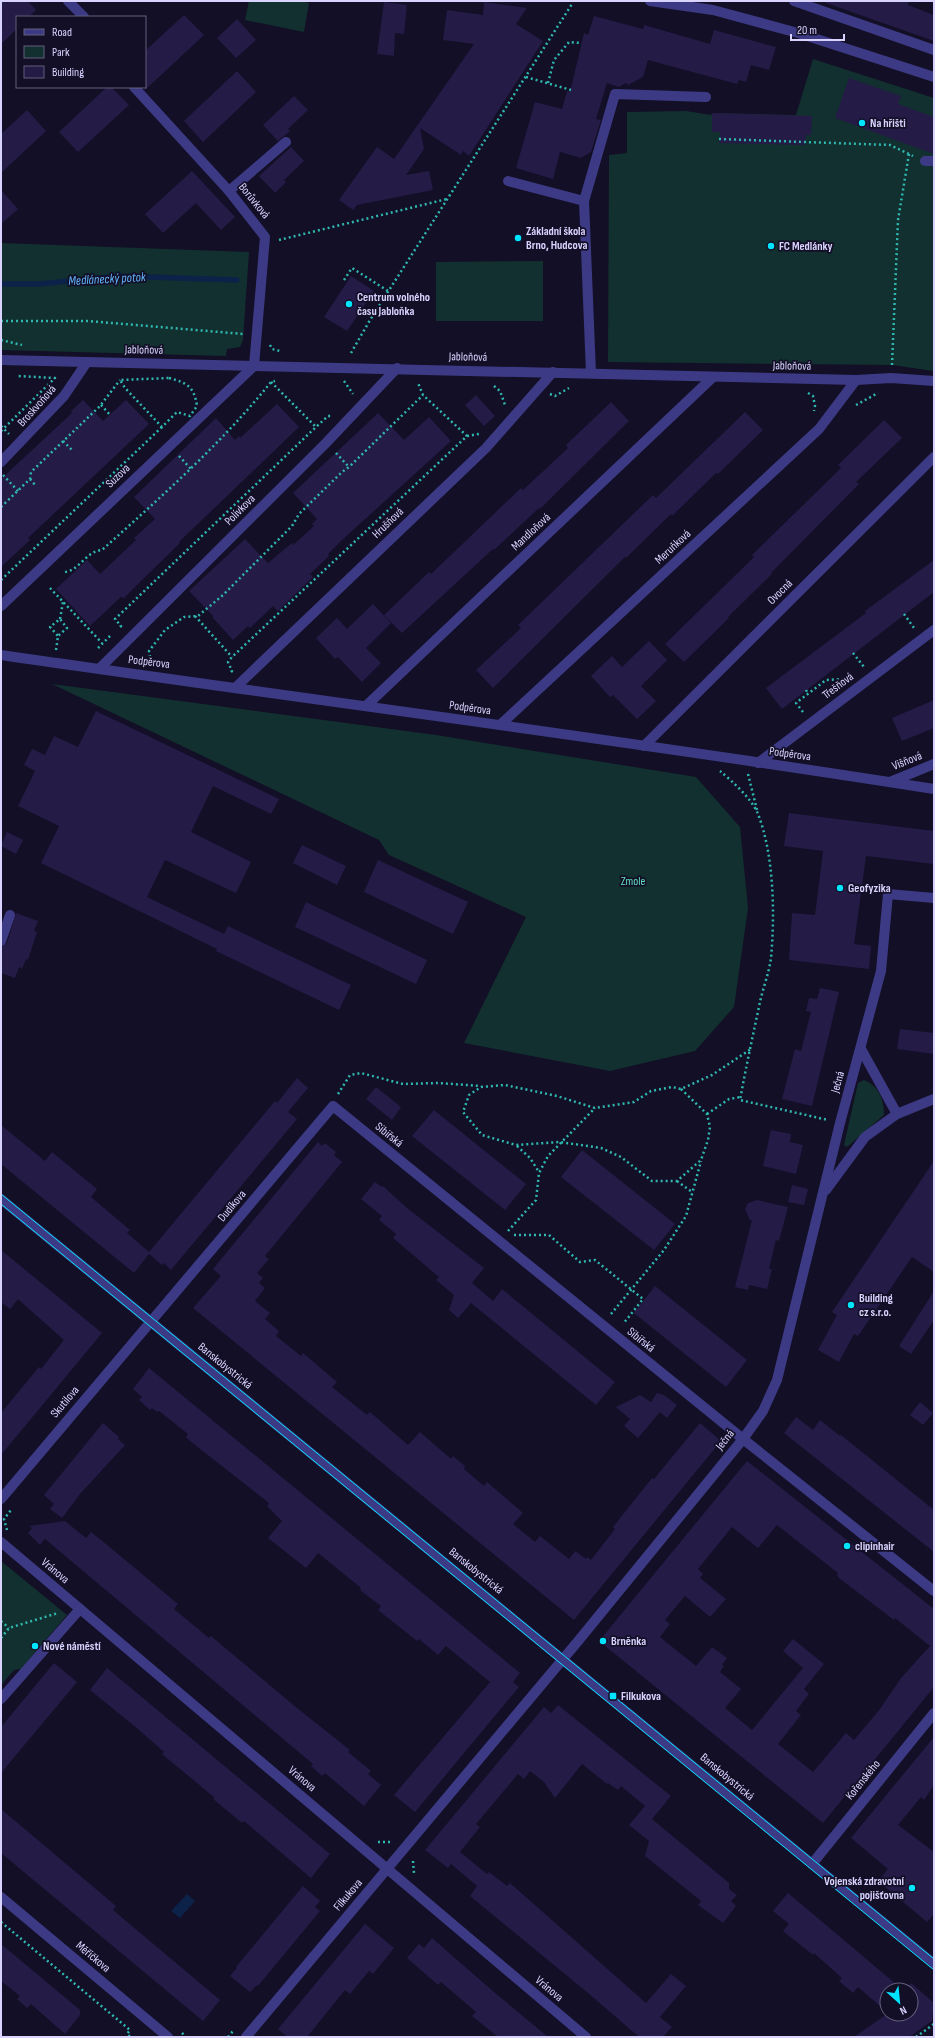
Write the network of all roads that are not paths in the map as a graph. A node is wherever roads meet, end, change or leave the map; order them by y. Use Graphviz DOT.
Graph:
graph roads {
  1 [pos="68,1"];
  2 [pos="650,1"];
  3 [pos="794,1"];
  4 [pos="83,16"];
  5 [pos="934,50"];
  6 [pos="934,77"];
  7 [pos="135,88"];
  8 [pos="706,96"];
  9 [pos="286,142"];
  10 [pos="508,181"];
  11 [pos="229,191"];
  12 [pos="584,201"];
  13 [pos="1,360"];
  14 [pos="87,362"];
  15 [pos="254,366"];
  16 [pos="398,368"];
  17 [pos="552,372"];
  18 [pos="591,373"];
  19 [pos="713,377"];
  20 [pos="856,380"];
  21 [pos="934,381"];
  22 [pos="934,457"];
  23 [pos="1,462"];
  24 [pos="1,606"];
  25 [pos="934,630"];
  26 [pos="1,655"];
  27 [pos="99,669"];
  28 [pos="236,687"];
  29 [pos="366,706"];
  30 [pos="500,725"];
  31 [pos="644,746"];
  32 [pos="758,763"];
  33 [pos="934,764"];
  34 [pos="890,782"];
  35 [pos="934,789"];
  36 [pos="934,898"];
  37 [pos="10,915"];
  38 [pos="1,941"];
  39 [pos="861,1049"];
  40 [pos="934,1099"];
  41 [pos="333,1106"];
  42 [pos="897,1114"];
  43 [pos="824,1194"];
  44 [pos="1,1199"];
  45 [pos="150,1322"];
  46 [pos="743,1439"];
  47 [pos="1,1499"];
  48 [pos="1,1542"];
  49 [pos="934,1591"];
  50 [pos="80,1609"];
  51 [pos="562,1659"];
  52 [pos="1,1699"];
  53 [pos="934,1713"];
  54 [pos="812,1864"];
  55 [pos="387,1868"];
  56 [pos="1,1897"];
  57 [pos="934,1964"];
  58 [pos="168,2037"];
  59 [pos="246,2037"];
  60 [pos="586,2037"];
  1 -- 4 [label="street"];
  2 -- 6 [label="street"];
  3 -- 5 [label="street"];
  7 -- 11 [label="street, Borůvková"];
  8 -- 12 [label="street"];
  9 -- 11 [label="street"];
  10 -- 12 [label="street"];
  11 -- 15 [label="street, Borůvková"];
  12 -- 18 [label="street"];
  13 -- 14 [label="street, Jabloňová"];
  14 -- 15 [label="street, Jabloňová"];
  14 -- 23 [label="street, Broskvoňová"];
  15 -- 16 [label="street, Jabloňová"];
  15 -- 24 [label="street, Suzova"];
  16 -- 17 [label="street, Jabloňová"];
  16 -- 27 [label="street, Polívkova"];
  17 -- 18 [label="street, Jabloňová"];
  17 -- 28 [label="street, Hrušňová"];
  18 -- 19 [label="street, Jabloňová"];
  19 -- 20 [label="street, Jabloňová"];
  19 -- 29 [label="street, Mandloňová"];
  20 -- 21 [label="street, Jabloňová"];
  20 -- 30 [label="street, Meruňková"];
  22 -- 31 [label="street, Ovocná"];
  25 -- 32 [label="street, Třešňová"];
  26 -- 27 [label="street, Podpěrova"];
  27 -- 28 [label="street, Podpěrova"];
  28 -- 29 [label="street, Podpěrova"];
  29 -- 30 [label="street, Podpěrova"];
  30 -- 31 [label="street, Podpěrova"];
  31 -- 32 [label="street, Podpěrova"];
  32 -- 34 [label="street, Podpěrova"];
  33 -- 34 [label="street, Višňová"];
  34 -- 35 [label="street, Podpěrova"];
  36 -- 39 [label="street, Ječná"];
  37 -- 38 [label="street"];
  39 -- 42 [label="street"];
  39 -- 43 [label="street, Ječná"];
  40 -- 42 [label="street, Ječná"];
  41 -- 45 [label="street, Dudíkova"];
  41 -- 46 [label="street, Sibiřská"];
  42 -- 43 [label="street, Ječná"];
  43 -- 46 [label="street, Ječná"];
  44 -- 45 [label="street, Banskobystrická"];
  45 -- 47 [label="street, Skutilova"];
  45 -- 51 [label="street, Banskobystrická"];
  46 -- 49 [label="street, Sibiřská"];
  46 -- 51 [label="street, Ječná"];
  48 -- 50 [label="street, Vránova"];
  50 -- 52 [label="street"];
  50 -- 55 [label="street, Vránova"];
  51 -- 54 [label="street, Banskobystrická"];
  51 -- 55 [label="street, Filkukova"];
  53 -- 54 [label="street, Kořenského"];
  54 -- 57 [label="street, Banskobystrická"];
  55 -- 59 [label="street, Filkukova"];
  55 -- 60 [label="street, Vránova"];
  56 -- 58 [label="street, Měřičkova"];
}
